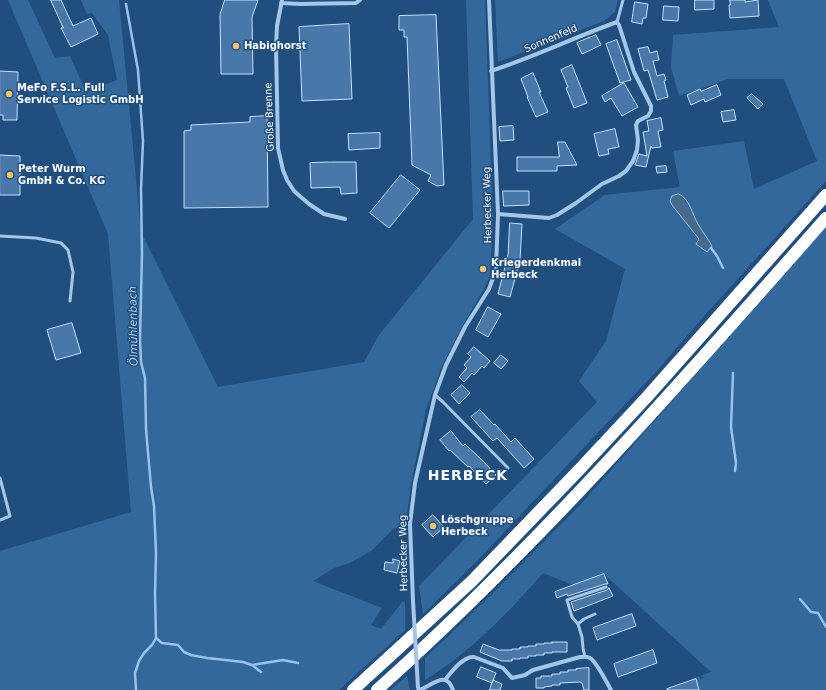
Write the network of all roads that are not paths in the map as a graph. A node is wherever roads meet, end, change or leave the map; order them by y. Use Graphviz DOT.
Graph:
graph roads {
  1 [pos="360,0"];
  2 [pos="489,0"];
  3 [pos="623,0"];
  4 [pos="281,1"];
  5 [pos="617,22"];
  6 [pos="491,71"];
  7 [pos="826,196"];
  8 [pos="498,214"];
  9 [pos="826,218"];
  10 [pos="346,219"];
  11 [pos="0,236"];
  12 [pos="70,301"];
  13 [pos="435,395"];
  14 [pos="508,468"];
  15 [pos="0,478"];
  16 [pos="0,520"];
  17 [pos="606,587"];
  18 [pos="595,614"];
  19 [pos="578,624"];
  20 [pos="585,657"];
  21 [pos="445,680"];
  22 [pos="418,689"];
  23 [pos="353,690"];
  24 [pos="377,690"];
  25 [pos="453,690"];
  26 [pos="611,690"];
  1 -- 4 [label="street, Große Brenne"];
  2 -- 6 [label="street, Herbecker Weg"];
  3 -- 5 [label="lane"];
  4 -- 10 [label="street, Große Brenne"];
  5 -- 6 [label="street, Sonnenfeld"];
  5 -- 8 [label="street"];
  6 -- 8 [label="street, Herbecker Weg"];
  7 -- 23 [label="highway"];
  8 -- 13 [label="street, Herbecker Weg"];
  9 -- 24 [label="highway"];
  11 -- 12 [label="lane"];
  13 -- 14 [label="lane"];
  13 -- 22 [label="street, Herbecker Weg, bridge"];
  15 -- 16 [label="lane"];
  17 -- 19 [label="lane"];
  18 -- 19 [label="lane"];
  19 -- 20 [label="lane"];
  20 -- 21 [label="street"];
  20 -- 26 [label="street"];
  21 -- 22 [label="street"];
  21 -- 25 [label="street"];
}
